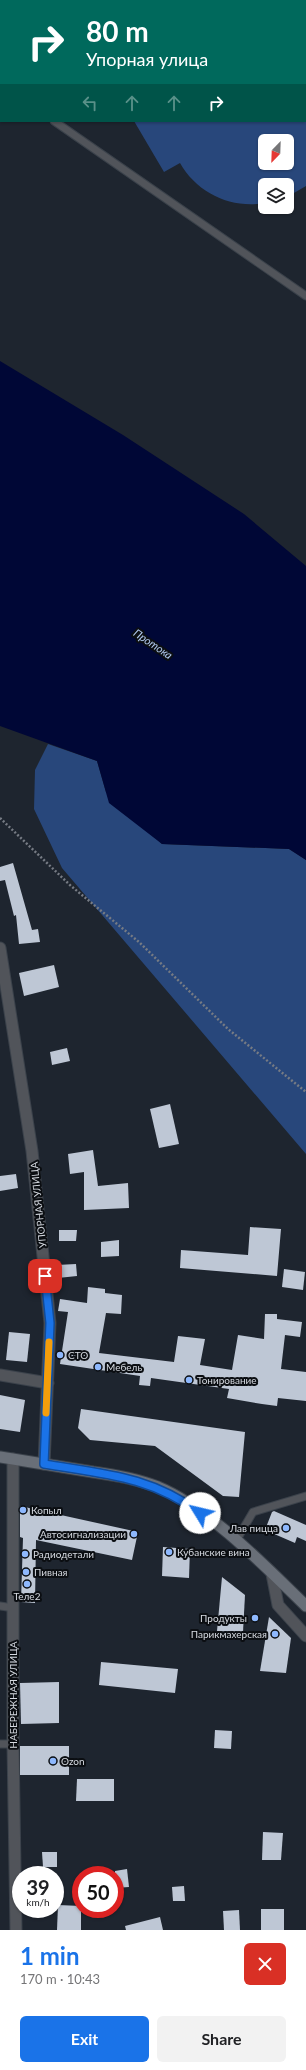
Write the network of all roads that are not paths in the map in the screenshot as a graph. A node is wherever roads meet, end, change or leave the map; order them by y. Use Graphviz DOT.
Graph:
graph roads {
  1 [pos="55,122"];
  2 [pos="306,296"];
  3 [pos="0,948"];
  4 [pos="0,1375"];
  5 [pos="48,1384"];
  6 [pos="0,1457"];
  7 [pos="13,1459"];
  8 [pos="44,1464"];
  9 [pos="306,1496"];
  10 [pos="236,1541"];
  11 [pos="272,1574"];
  12 [pos="0,1606"];
  13 [pos="306,1606"];
  14 [pos="14,1608"];
  15 [pos="306,1636"];
  16 [pos="0,1744"];
  17 [pos="13,1744"];
  18 [pos="16,1930"];
  1 -- 2 [label="lane"];
  3 -- 5 [label="street, УПОРНАЯ УЛИЦА"];
  4 -- 5 [label="street"];
  5 -- 8 [label="street, УПОРНАЯ УЛИЦА"];
  6 -- 7 [label="main road"];
  7 -- 8 [label="main road"];
  7 -- 14 [label="street, НАБЕРЕЖНАЯ УЛИЦА"];
  8 -- 10 [label="main road"];
  9 -- 10 [label="lane"];
  10 -- 11 [label="main road"];
  11 -- 13 [label="main road"];
  11 -- 15 [label="street"];
  12 -- 14 [label="lane"];
  14 -- 17 [label="street, НАБЕРЕЖНАЯ УЛИЦА"];
  16 -- 17 [label="lane"];
  17 -- 18 [label="street, НАБЕРЕЖНАЯ УЛИЦА"];
}
